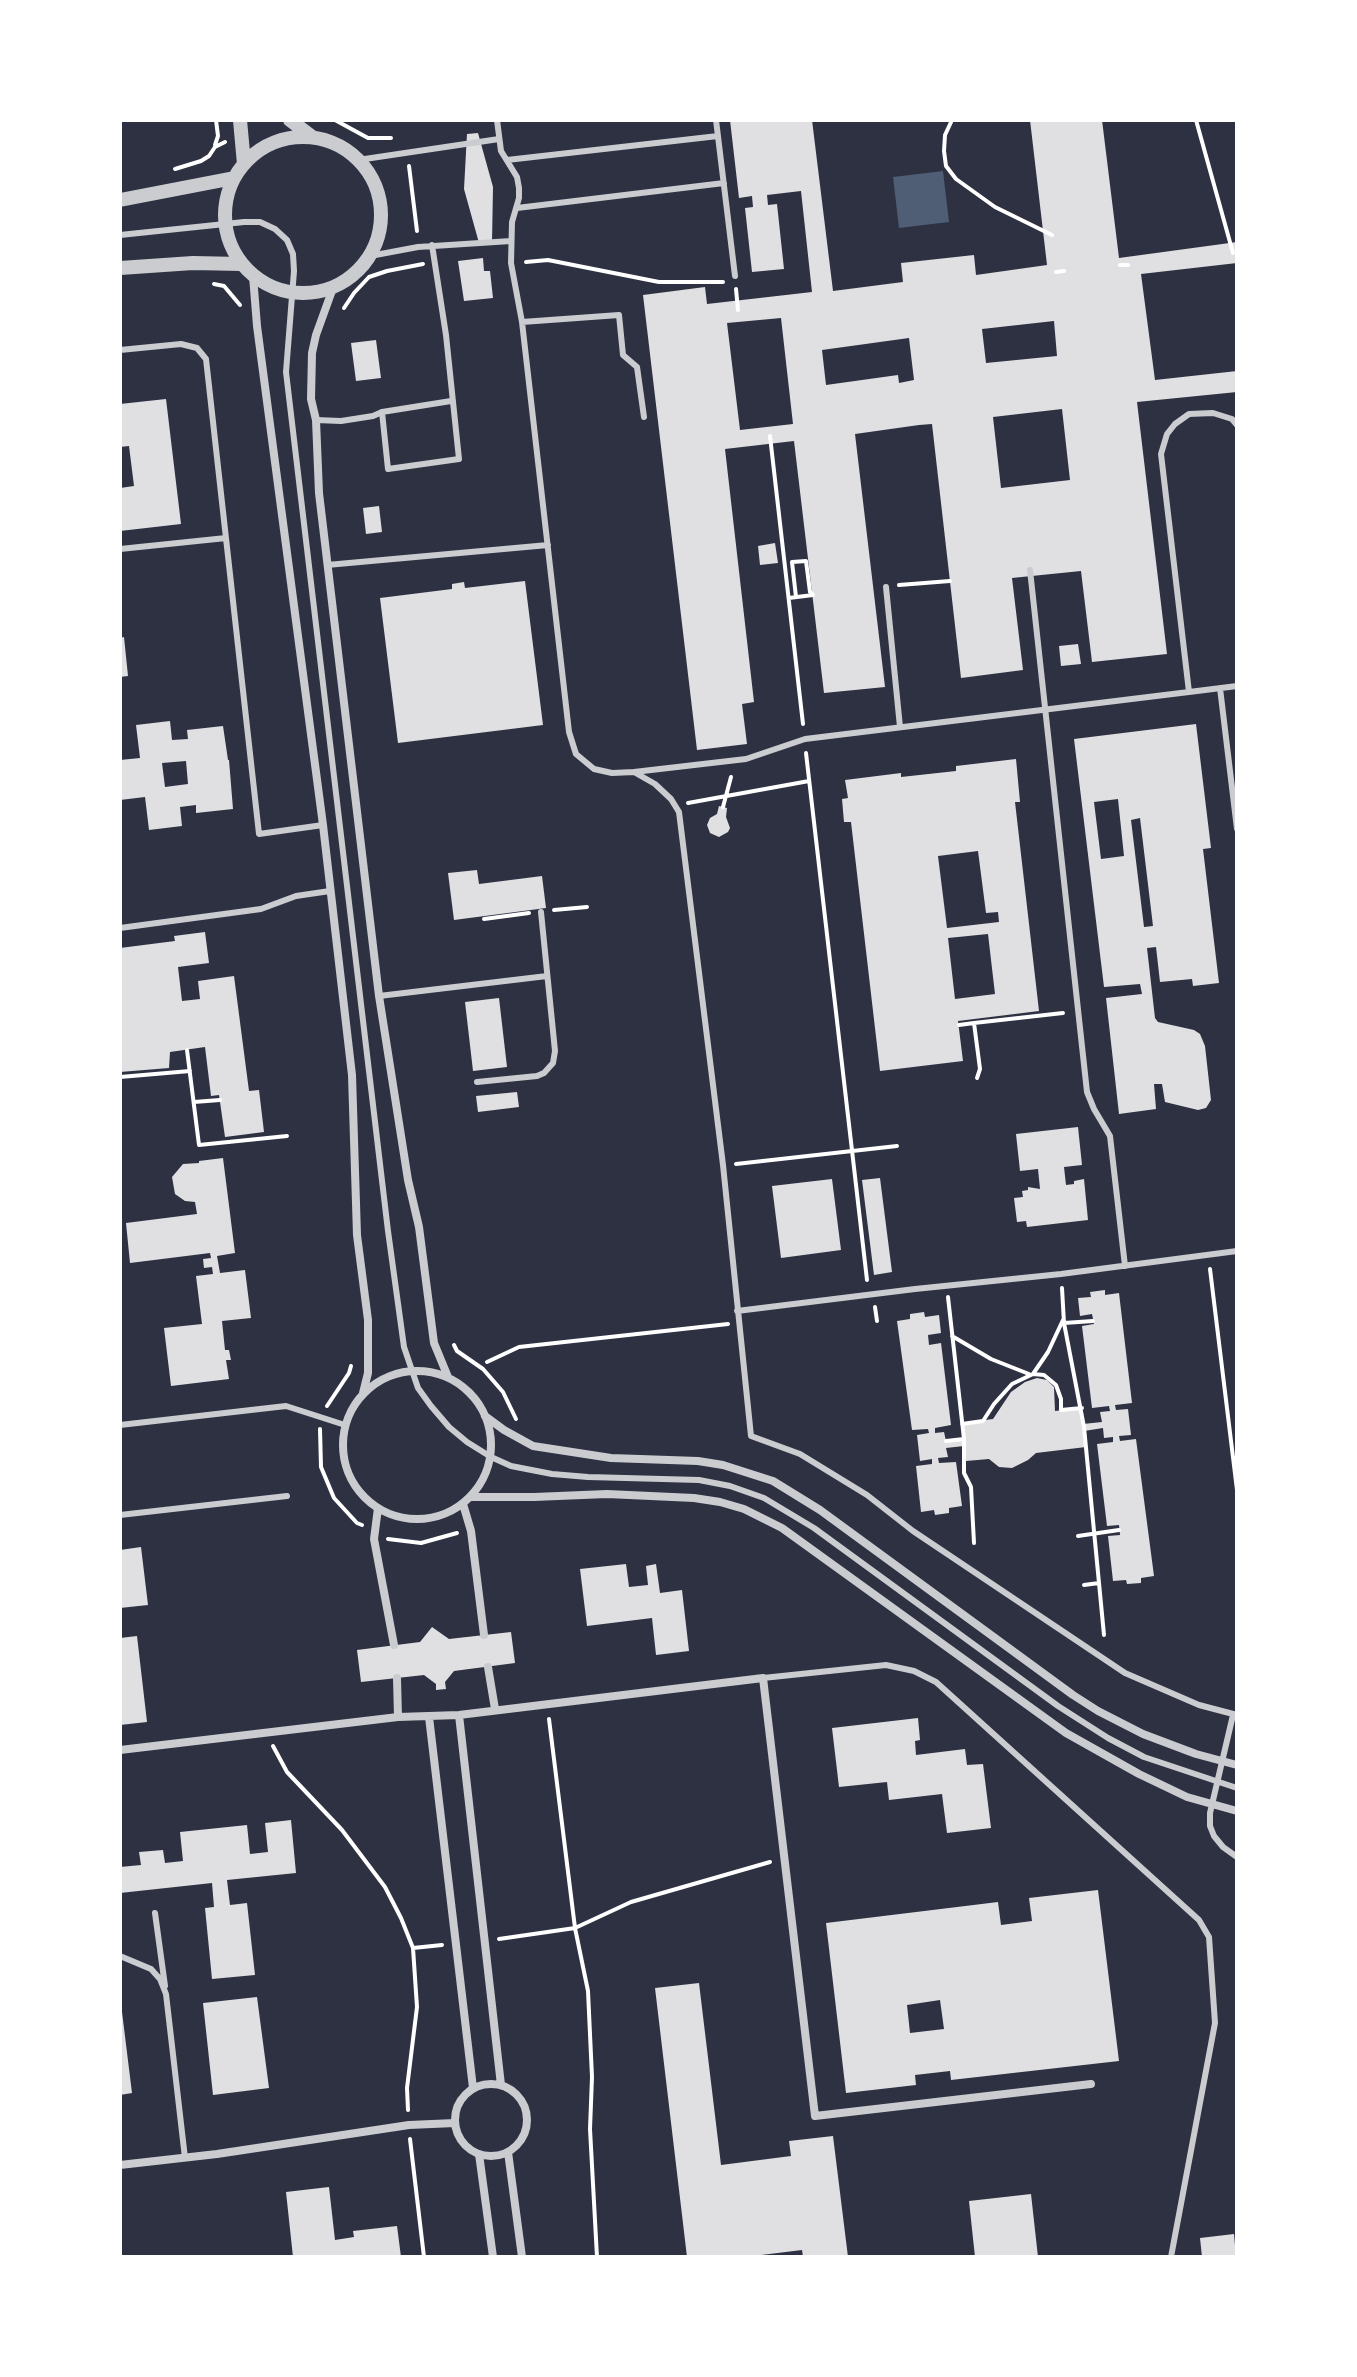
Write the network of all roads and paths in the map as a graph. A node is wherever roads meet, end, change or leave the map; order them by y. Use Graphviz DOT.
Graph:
graph roads {
  1 [pos="216,120"];
  2 [pos="240,120"];
  3 [pos="290,120"];
  4 [pos="335,120"];
  5 [pos="497,120"];
  6 [pos="716,120"];
  7 [pos="952,120"];
  8 [pos="1196,120"];
  9 [pos="311,136"];
  10 [pos="718,136"];
  11 [pos="395,138"];
  12 [pos="499,139"];
  13 [pos="358,160"];
  14 [pos="507,160"];
  15 [pos="244,164"];
  16 [pos="409,164"];
  17 [pos="182,166"];
  18 [pos="234,178"];
  19 [pos="724,183"];
  20 [pos="120,200"];
  21 [pos="517,208"];
  22 [pos="225,224"];
  23 [pos="417,231"];
  24 [pos="120,235"];
  25 [pos="1052,235"];
  26 [pos="511,241"];
  27 [pos="432,245"];
  28 [pos="1233,253"];
  29 [pos="370,256"];
  30 [pos="436,262"];
  31 [pos="511,263"];
  32 [pos="241,264"];
  33 [pos="1120,265"];
  34 [pos="1128,265"];
  35 [pos="120,268"];
  36 [pos="1064,271"];
  37 [pos="1056,272"];
  38 [pos="253,276"];
  39 [pos="735,276"];
  40 [pos="333,288"];
  41 [pos="292,293"];
  42 [pos="343,309"];
  43 [pos="738,310"];
  44 [pos="522,322"];
  45 [pos="120,350"];
  46 [pos="451,401"];
  47 [pos="382,412"];
  48 [pos="644,417"];
  49 [pos="316,420"];
  50 [pos="1237,425"];
  51 [pos="770,436"];
  52 [pos="226,538"];
  53 [pos="548,545"];
  54 [pos="120,549"];
  55 [pos="327,565"];
  56 [pos="1030,570"];
  57 [pos="950,581"];
  58 [pos="886,587"];
  59 [pos="796,597"];
  60 [pos="789,598"];
  61 [pos="1237,686"];
  62 [pos="1220,688"];
  63 [pos="1189,692"];
  64 [pos="1044,709"];
  65 [pos="900,727"];
  66 [pos="805,739"];
  67 [pos="634,772"];
  68 [pos="731,777"];
  69 [pos="810,780"];
  70 [pos="727,796"];
  71 [pos="674,804"];
  72 [pos="723,807"];
  73 [pos="323,825"];
  74 [pos="1237,829"];
  75 [pos="330,891"];
  76 [pos="541,912"];
  77 [pos="120,928"];
  78 [pos="547,976"];
  79 [pos="379,996"];
  80 [pos="1077,1012"];
  81 [pos="974,1023"];
  82 [pos="959,1025"];
  83 [pos="187,1050"];
  84 [pos="190,1071"];
  85 [pos="120,1077"];
  86 [pos="977,1078"];
  87 [pos="477,1082"];
  88 [pos="220,1100"];
  89 [pos="194,1102"];
  90 [pos="287,1136"];
  91 [pos="897,1146"];
  92 [pos="853,1152"];
  93 [pos="723,1165"];
  94 [pos="1237,1251"];
  95 [pos="1209,1254"];
  96 [pos="1125,1266"];
  97 [pos="1061,1274"];
  98 [pos="961,1284"];
  99 [pos="869,1295"];
  100 [pos="737,1311"];
  101 [pos="877,1321"];
  102 [pos="1064,1321"];
  103 [pos="1093,1321"];
  104 [pos="738,1323"];
  105 [pos="952,1336"];
  106 [pos="452,1341"];
  107 [pos="487,1362"];
  108 [pos="352,1363"];
  109 [pos="410,1370"];
  110 [pos="1032,1374"];
  111 [pos="448,1377"];
  112 [pos="363,1393"];
  113 [pos="1082,1408"];
  114 [pos="485,1416"];
  115 [pos="323,1418"];
  116 [pos="962,1424"];
  117 [pos="120,1425"];
  118 [pos="345,1425"];
  119 [pos="521,1426"];
  120 [pos="964,1439"];
  121 [pos="946,1441"];
  122 [pos="491,1457"];
  123 [pos="1237,1490"];
  124 [pos="287,1496"];
  125 [pos="467,1500"];
  126 [pos="378,1508"];
  127 [pos="120,1515"];
  128 [pos="469,1526"];
  129 [pos="1119,1530"];
  130 [pos="375,1532"];
  131 [pos="1093,1534"];
  132 [pos="1078,1536"];
  133 [pos="974,1543"];
  134 [pos="1099,1583"];
  135 [pos="1084,1585"];
  136 [pos="484,1635"];
  137 [pos="1104,1635"];
  138 [pos="394,1645"];
  139 [pos="488,1667"];
  140 [pos="397,1678"];
  141 [pos="763,1678"];
  142 [pos="547,1703"];
  143 [pos="495,1709"];
  144 [pos="459,1715"];
  145 [pos="1235,1715"];
  146 [pos="398,1717"];
  147 [pos="429,1717"];
  148 [pos="265,1733"];
  149 [pos="120,1750"];
  150 [pos="1222,1761"];
  151 [pos="1237,1765"];
  152 [pos="1217,1783"];
  153 [pos="1237,1788"];
  154 [pos="1212,1805"];
  155 [pos="1237,1811"];
  156 [pos="1237,1857"];
  157 [pos="784,1858"];
  158 [pos="155,1913"];
  159 [pos="575,1928"];
  160 [pos="120,1956"];
  161 [pos="166,1994"];
  162 [pos="1091,2084"];
  163 [pos="501,2085"];
  164 [pos="473,2088"];
  165 [pos="455,2123"];
  166 [pos="409,2125"];
  167 [pos="508,2152"];
  168 [pos="479,2154"];
  169 [pos="185,2158"];
  170 [pos="120,2165"];
  171 [pos="424,2257"];
  172 [pos="493,2257"];
  173 [pos="522,2257"];
  174 [pos="597,2257"];
  175 [pos="1171,2257"];
  1 -- 17 [label="path"];
  2 -- 15 [label="street"];
  3 -- 9 [label="street"];
  4 -- 11 [label="path"];
  5 -- 12 [label="lane"];
  6 -- 10 [label="lane"];
  7 -- 25 [label="path"];
  8 -- 28 [label="path"];
  9 -- 13 [label="street"];
  9 -- 15 [label="street"];
  10 -- 14 [label="lane"];
  10 -- 19 [label="lane"];
  12 -- 13 [label="lane"];
  12 -- 14 [label="lane"];
  13 -- 29 [label="street"];
  14 -- 21 [label="lane"];
  15 -- 18 [label="street"];
  16 -- 23 [label="path"];
  18 -- 20 [label="street"];
  18 -- 22 [label="street"];
  19 -- 21 [label="lane"];
  19 -- 39 [label="lane"];
  21 -- 26 [label="lane"];
  22 -- 24 [label="lane"];
  22 -- 32 [label="street"];
  22 -- 41 [label="lane"];
  26 -- 27 [label="lane"];
  26 -- 31 [label="lane"];
  27 -- 29 [label="lane"];
  27 -- 30 [label="lane"];
  29 -- 40 [label="street"];
  30 -- 42 [label="path"];
  30 -- 46 [label="lane"];
  31 -- 43 [label="path"];
  31 -- 44 [label="lane"];
  32 -- 35 [label="street"];
  32 -- 38 [label="street"];
  33 -- 34 [label="path"];
  36 -- 37 [label="path"];
  38 -- 41 [label="street"];
  38 -- 73 [label="street"];
  40 -- 41 [label="street"];
  40 -- 49 [label="street"];
  41 -- 109 [label="lane"];
  44 -- 48 [label="lane"];
  44 -- 53 [label="lane"];
  45 -- 52 [label="lane"];
  46 -- 47 [label="lane"];
  46 -- 47 [label="lane"];
  47 -- 49 [label="lane"];
  49 -- 55 [label="street"];
  50 -- 63 [label="lane"];
  51 -- 60 [label="path"];
  52 -- 54 [label="lane"];
  52 -- 73 [label="lane"];
  53 -- 55 [label="lane"];
  53 -- 67 [label="lane"];
  55 -- 79 [label="street"];
  56 -- 64 [label="lane"];
  57 -- 58 [label="path"];
  58 -- 65 [label="lane"];
  59 -- 59 [label="path"];
  59 -- 60 [label="path"];
  60 -- 66 [label="path"];
  61 -- 62 [label="lane"];
  62 -- 63 [label="lane"];
  62 -- 74 [label="lane"];
  63 -- 64 [label="lane"];
  64 -- 65 [label="lane"];
  64 -- 80 [label="lane"];
  65 -- 66 [label="lane"];
  66 -- 67 [label="lane"];
  66 -- 69 [label="path"];
  67 -- 71 [label="lane"];
  68 -- 70 [label="path"];
  69 -- 70 [label="path"];
  69 -- 92 [label="path"];
  70 -- 71 [label="path"];
  70 -- 72 [label="path"];
  71 -- 93 [label="lane"];
  73 -- 75 [label="street"];
  75 -- 77 [label="lane"];
  75 -- 112 [label="street"];
  76 -- 78 [label="lane"];
  78 -- 79 [label="lane"];
  78 -- 87 [label="lane"];
  79 -- 111 [label="street"];
  80 -- 81 [label="path"];
  80 -- 96 [label="lane"];
  81 -- 82 [label="path"];
  81 -- 86 [label="path"];
  83 -- 84 [label="path"];
  84 -- 85 [label="path"];
  84 -- 89 [label="path"];
  88 -- 89 [label="path"];
  89 -- 90 [label="path"];
  91 -- 92 [label="path"];
  92 -- 93 [label="path"];
  92 -- 99 [label="path"];
  93 -- 100 [label="lane"];
  94 -- 95 [label="lane"];
  95 -- 96 [label="lane"];
  95 -- 123 [label="path"];
  96 -- 97 [label="lane"];
  97 -- 98 [label="lane"];
  97 -- 102 [label="path"];
  98 -- 99 [label="lane"];
  98 -- 105 [label="path"];
  99 -- 100 [label="lane"];
  99 -- 101 [label="path"];
  100 -- 104 [label="lane"];
  102 -- 103 [label="path"];
  102 -- 110 [label="path"];
  102 -- 113 [label="path"];
  104 -- 107 [label="path"];
  104 -- 145 [label="lane"];
  105 -- 110 [label="path"];
  105 -- 116 [label="path"];
  106 -- 119 [label="path"];
  108 -- 115 [label="path"];
  109 -- 111 [label="street"];
  109 -- 112 [label="street"];
  109 -- 122 [label="lane"];
  110 -- 113 [label="path"];
  110 -- 116 [label="path"];
  111 -- 114 [label="street"];
  112 -- 118 [label="street"];
  113 -- 131 [label="path"];
  114 -- 122 [label="street"];
  114 -- 150 [label="street"];
  115 -- 117 [label="lane"];
  115 -- 118 [label="lane"];
  115 -- 130 [label="path"];
  116 -- 120 [label="path"];
  118 -- 126 [label="street"];
  120 -- 121 [label="path"];
  120 -- 133 [label="path"];
  122 -- 125 [label="street"];
  122 -- 152 [label="lane"];
  124 -- 127 [label="lane"];
  125 -- 126 [label="street"];
  125 -- 128 [label="street"];
  125 -- 154 [label="street"];
  126 -- 130 [label="street"];
  128 -- 130 [label="path"];
  128 -- 136 [label="street"];
  129 -- 131 [label="path"];
  130 -- 138 [label="street"];
  131 -- 132 [label="path"];
  131 -- 134 [label="path"];
  134 -- 135 [label="path"];
  134 -- 137 [label="path"];
  139 -- 143 [label="street"];
  140 -- 146 [label="street"];
  141 -- 142 [label="street"];
  141 -- 157 [label="street"];
  141 -- 175 [label="lane"];
  142 -- 143 [label="street"];
  142 -- 159 [label="path"];
  143 -- 144 [label="street"];
  144 -- 147 [label="street"];
  144 -- 163 [label="street"];
  145 -- 150 [label="lane"];
  146 -- 147 [label="street"];
  146 -- 148 [label="street"];
  147 -- 164 [label="street"];
  148 -- 149 [label="street"];
  148 -- 166 [label="path"];
  150 -- 151 [label="street"];
  150 -- 152 [label="lane"];
  152 -- 153 [label="lane"];
  152 -- 154 [label="lane"];
  154 -- 155 [label="street"];
  154 -- 156 [label="lane"];
  157 -- 159 [label="path"];
  157 -- 162 [label="street"];
  158 -- 161 [label="lane"];
  159 -- 174 [label="path"];
  160 -- 161 [label="lane"];
  161 -- 169 [label="lane"];
  163 -- 164 [label="street"];
  163 -- 167 [label="street"];
  164 -- 165 [label="street"];
  165 -- 166 [label="street"];
  165 -- 168 [label="street"];
  166 -- 169 [label="street"];
  166 -- 171 [label="path"];
  167 -- 168 [label="street"];
  167 -- 173 [label="street"];
  168 -- 172 [label="street"];
  169 -- 170 [label="street"];
}
